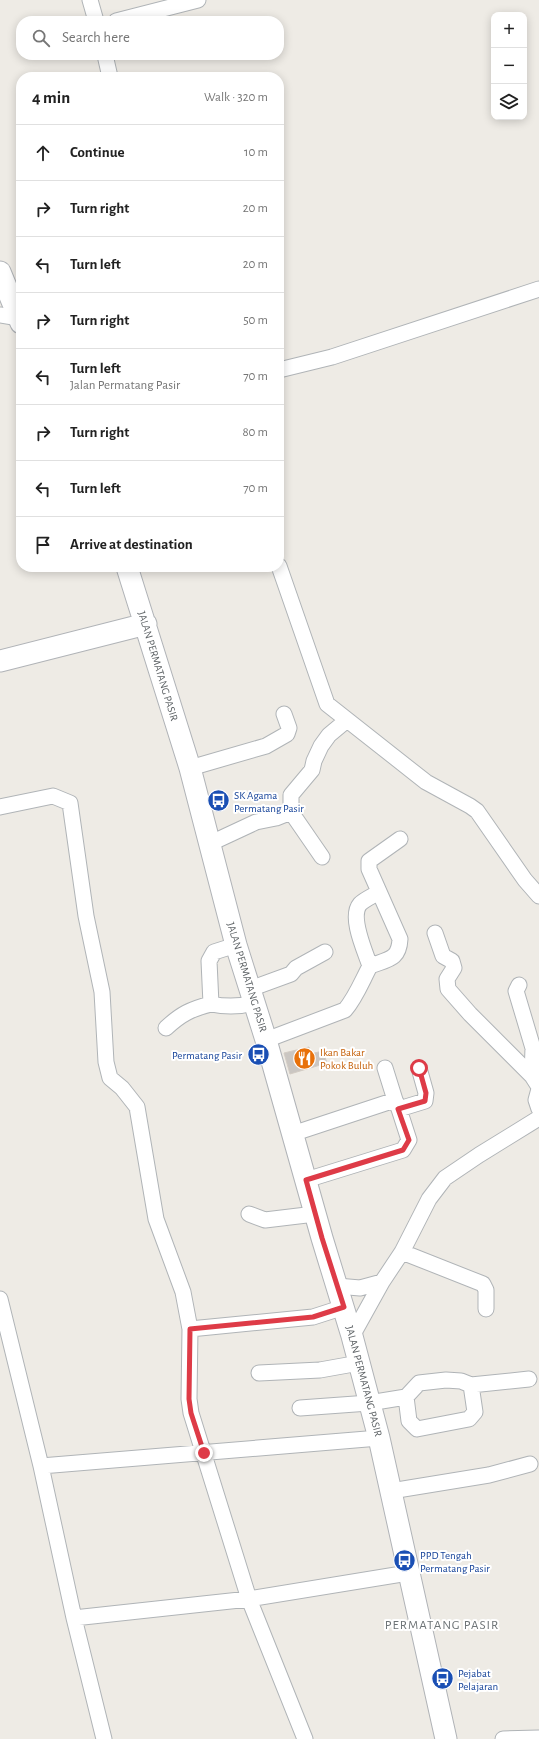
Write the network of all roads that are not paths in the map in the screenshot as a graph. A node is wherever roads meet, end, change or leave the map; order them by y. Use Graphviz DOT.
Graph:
graph roads {
  1 [pos="90,0"];
  2 [pos="198,0"];
  3 [pos="95,16"];
  4 [pos="136,16"];
  5 [pos="105,60"];
  6 [pos="109,72"];
  7 [pos="0,274"];
  8 [pos="539,289"];
  9 [pos="13,319"];
  10 [pos="284,369"];
  11 [pos="129,572"];
  12 [pos="281,572"];
  13 [pos="146,624"];
  14 [pos="0,661"];
  15 [pos="284,714"];
  16 [pos="347,720"];
  17 [pos="190,768"];
  18 [pos="0,807"];
  19 [pos="291,812"];
  20 [pos="400,839"];
  21 [pos="211,843"];
  22 [pos="322,857"];
  23 [pos="379,892"];
  24 [pos="539,896"];
  25 [pos="435,933"];
  26 [pos="236,945"];
  27 [pos="324,952"];
  28 [pos="370,966"];
  29 [pos="519,985"];
  30 [pos="252,996"];
  31 [pos="211,1004"];
  32 [pos="166,1028"];
  33 [pos="266,1040"];
  34 [pos="385,1068"];
  35 [pos="419,1068"];
  36 [pos="537,1084"];
  37 [pos="397,1104"];
  38 [pos="539,1109"];
  39 [pos="539,1118"];
  40 [pos="292,1134"];
  41 [pos="306,1180"];
  42 [pos="250,1214"];
  43 [pos="315,1214"];
  44 [pos="402,1252"];
  45 [pos="382,1282"];
  46 [pos="337,1286"];
  47 [pos="0,1299"];
  48 [pos="344,1307"];
  49 [pos="486,1309"];
  50 [pos="190,1329"];
  51 [pos="352,1336"];
  52 [pos="359,1363"];
  53 [pos="259,1373"];
  54 [pos="529,1379"];
  55 [pos="472,1385"];
  56 [pos="406,1398"];
  57 [pos="369,1402"];
  58 [pos="300,1408"];
  59 [pos="379,1438"];
  60 [pos="204,1453"];
  61 [pos="530,1464"];
  62 [pos="41,1466"];
  63 [pos="391,1491"];
  64 [pos="408,1572"];
  65 [pos="250,1599"];
  66 [pos="74,1618"];
  67 [pos="539,1738"];
  68 [pos="104,1739"];
  69 [pos="306,1739"];
  70 [pos="446,1739"];
  71 [pos="502,1739"];
  1 -- 3 [label="street"];
  2 -- 4 [label="street"];
  5 -- 6 [label="street"];
  7 -- 9 [label="main road"];
  8 -- 10 [label="street"];
  11 -- 13 [label="main road, JALAN PERMATANG PASIR"];
  12 -- 16 [label="street"];
  13 -- 14 [label="main road"];
  13 -- 17 [label="main road, JALAN PERMATANG PASIR"];
  15 -- 17 [label="street"];
  16 -- 19 [label="street"];
  16 -- 24 [label="street"];
  17 -- 21 [label="main road, JALAN PERMATANG PASIR"];
  18 -- 50 [label="street"];
  19 -- 21 [label="street"];
  19 -- 22 [label="street"];
  20 -- 23 [label="street"];
  21 -- 26 [label="main road, JALAN PERMATANG PASIR"];
  23 -- 28 [label="street"];
  23 -- 28 [label="street"];
  25 -- 36 [label="street"];
  26 -- 30 [label="main road, JALAN PERMATANG PASIR"];
  26 -- 31 [label="street"];
  27 -- 30 [label="street"];
  28 -- 33 [label="street"];
  29 -- 36 [label="street"];
  30 -- 31 [label="street"];
  30 -- 33 [label="main road, JALAN PERMATANG PASIR"];
  31 -- 32 [label="street"];
  33 -- 40 [label="main road, JALAN PERMATANG PASIR"];
  34 -- 37 [label="street"];
  35 -- 37 [label="street"];
  36 -- 38 [label="street"];
  37 -- 40 [label="street"];
  37 -- 41 [label="street"];
  39 -- 44 [label="street"];
  40 -- 41 [label="main road, JALAN PERMATANG PASIR"];
  41 -- 43 [label="main road, JALAN PERMATANG PASIR"];
  42 -- 43 [label="street"];
  43 -- 46 [label="main road, JALAN PERMATANG PASIR"];
  44 -- 45 [label="street"];
  44 -- 49 [label="street"];
  45 -- 46 [label="street"];
  45 -- 51 [label="street"];
  46 -- 48 [label="main road, JALAN PERMATANG PASIR"];
  47 -- 62 [label="street"];
  48 -- 50 [label="street"];
  48 -- 51 [label="main road, JALAN PERMATANG PASIR"];
  50 -- 60 [label="street"];
  51 -- 52 [label="main road, JALAN PERMATANG PASIR"];
  52 -- 53 [label="street"];
  52 -- 57 [label="main road, JALAN PERMATANG PASIR"];
  54 -- 55 [label="street"];
  55 -- 56 [label="street"];
  55 -- 56 [label="street"];
  56 -- 57 [label="street"];
  57 -- 58 [label="street"];
  57 -- 59 [label="main road, JALAN PERMATANG PASIR"];
  59 -- 60 [label="street"];
  59 -- 63 [label="main road, JALAN PERMATANG PASIR"];
  60 -- 62 [label="street"];
  60 -- 65 [label="street"];
  61 -- 63 [label="street"];
  62 -- 66 [label="street"];
  63 -- 64 [label="main road, JALAN PERMATANG PASIR"];
  64 -- 65 [label="street"];
  64 -- 70 [label="main road, JALAN PERMATANG PASIR"];
  65 -- 66 [label="street"];
  65 -- 69 [label="street"];
  66 -- 68 [label="street"];
  67 -- 71 [label="street"];
}
